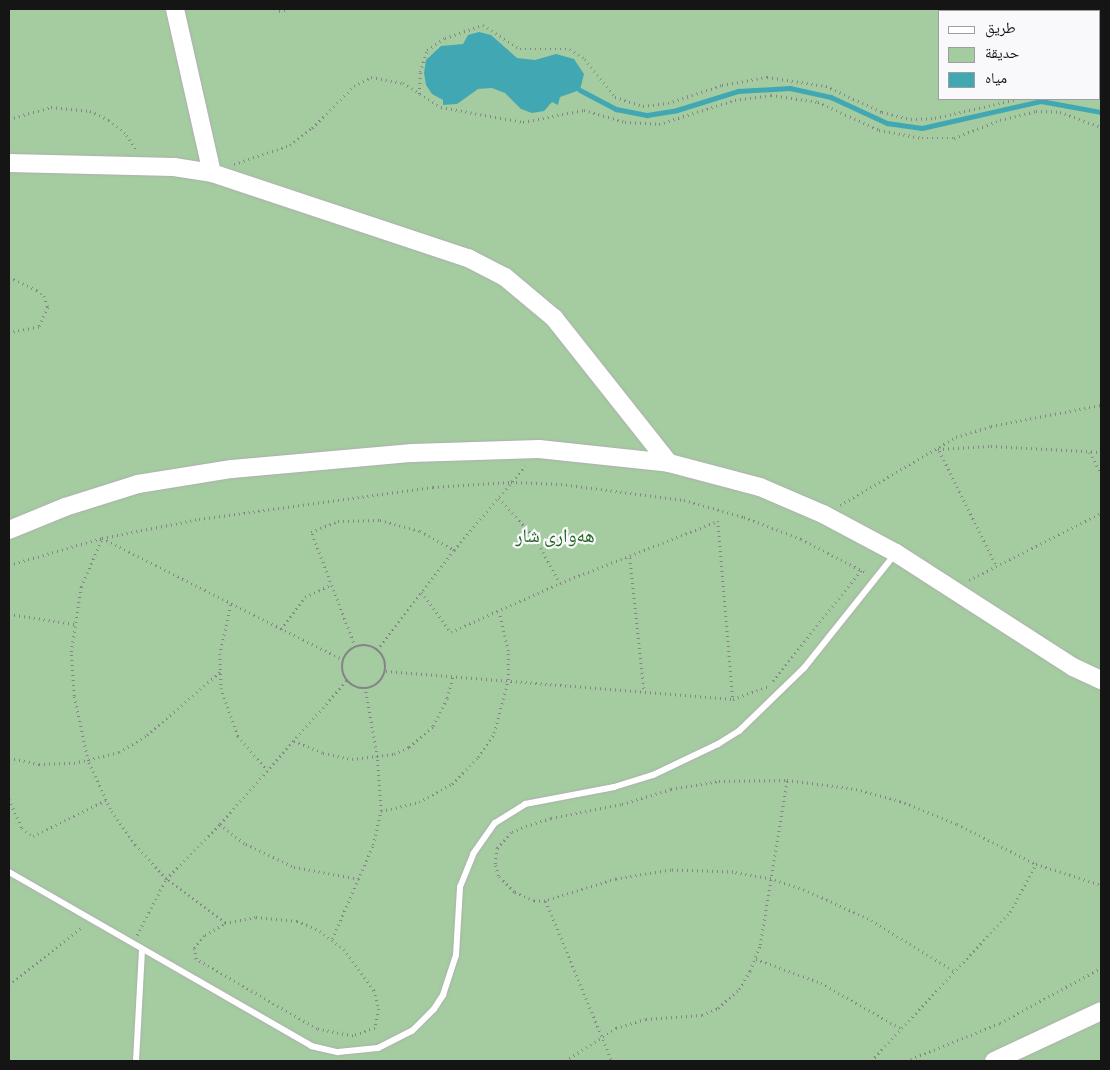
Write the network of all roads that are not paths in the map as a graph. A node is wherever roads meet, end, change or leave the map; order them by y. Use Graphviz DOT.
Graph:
graph roads {
  1 [pos="175,9"];
  2 [pos="9,163"];
  3 [pos="212,173"];
  4 [pos="669,463"];
  5 [pos="9,530"];
  6 [pos="896,552"];
  7 [pos="1101,680"];
  8 [pos="9,872"];
  9 [pos="142,951"];
  10 [pos="1101,1011"];
  11 [pos="136,1061"];
  12 [pos="994,1061"];
  1 -- 3 [label="street"];
  2 -- 3 [label="street"];
  3 -- 4 [label="street"];
  4 -- 5 [label="street"];
  4 -- 6 [label="street"];
  6 -- 7 [label="street"];
  6 -- 9 [label="lane"];
  8 -- 9 [label="lane"];
  9 -- 11 [label="lane"];
  10 -- 12 [label="street"];
}
